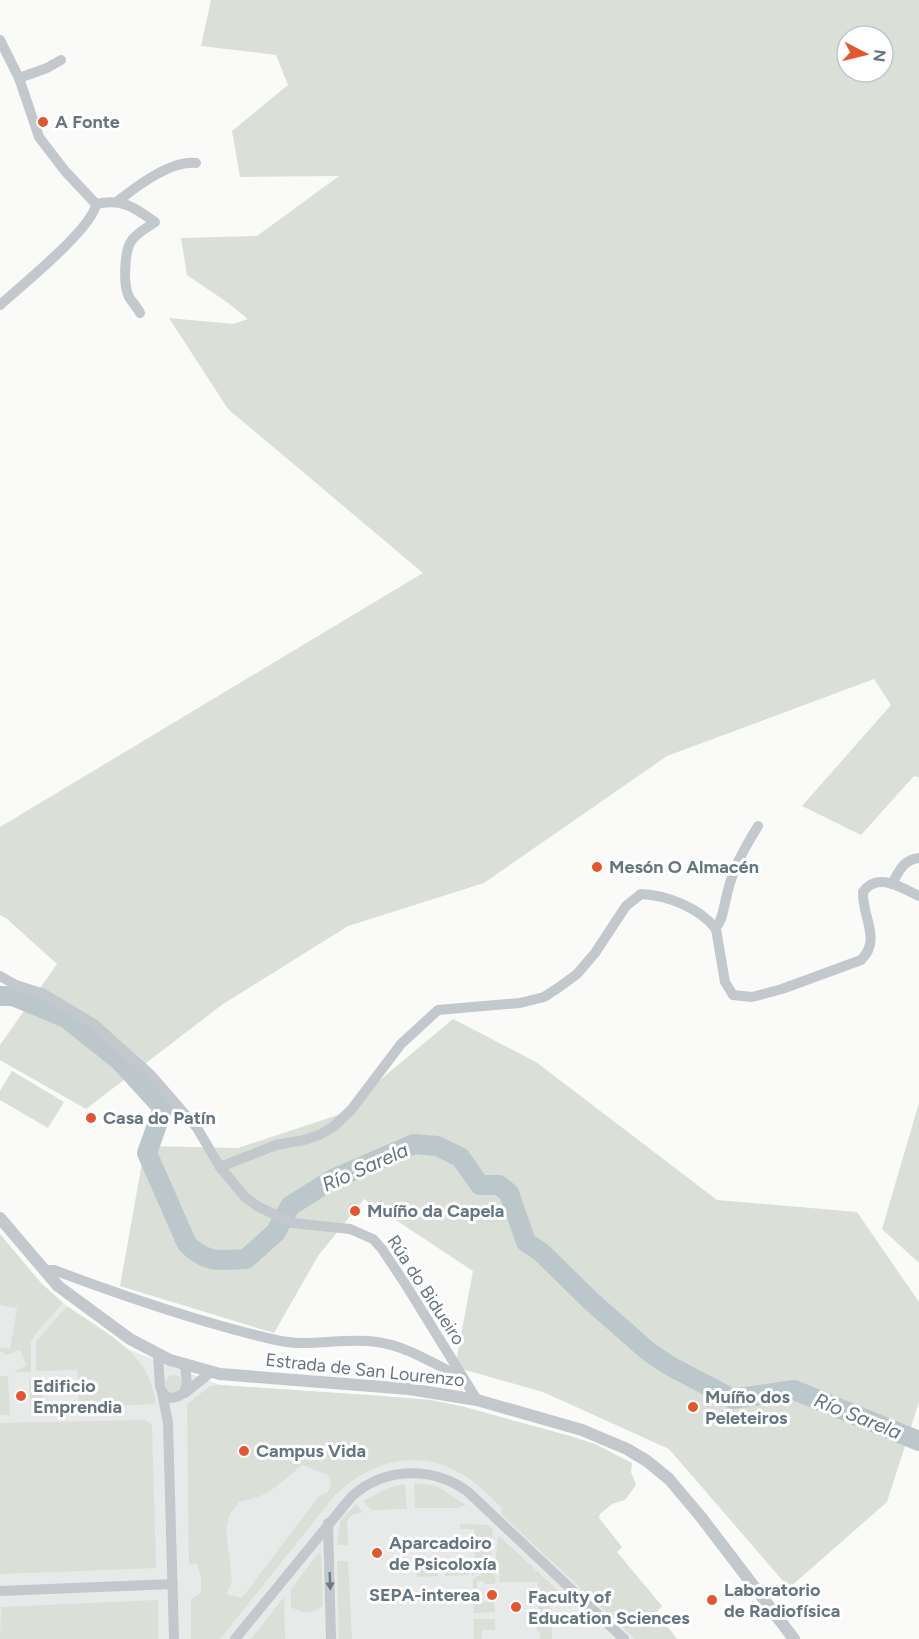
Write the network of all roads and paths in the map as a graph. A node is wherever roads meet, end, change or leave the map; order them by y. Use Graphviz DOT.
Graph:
graph roads {
  1 [pos="0,40"];
  2 [pos="61,60"];
  3 [pos="20,78"];
  4 [pos="196,163"];
  5 [pos="118,201"];
  6 [pos="96,204"];
  7 [pos="0,305"];
  8 [pos="140,313"];
  9 [pos="758,826"];
  10 [pos="919,858"];
  11 [pos="892,884"];
  12 [pos="919,896"];
  13 [pos="714,928"];
  14 [pos="0,976"];
  15 [pos="220,1167"];
  16 [pos="0,1218"];
  17 [pos="43,1270"];
  18 [pos="158,1354"];
  19 [pos="185,1365"];
  20 [pos="211,1372"];
  21 [pos="461,1377"];
  22 [pos="162,1392"];
  23 [pos="182,1395"];
  24 [pos="477,1400"];
  25 [pos="168,1423"];
  26 [pos="328,1523"];
  27 [pos="173,1584"];
  28 [pos="0,1591"];
  29 [pos="174,1639"];
  30 [pos="235,1639"];
  31 [pos="332,1639"];
  32 [pos="624,1639"];
  33 [pos="794,1639"];
  1 -- 3 [label="street"];
  2 -- 3 [label="street"];
  3 -- 6 [label="street"];
  4 -- 5 [label="street"];
  5 -- 6 [label="street"];
  5 -- 8 [label="street"];
  6 -- 7 [label="street"];
  9 -- 13 [label="street"];
  10 -- 11 [label="street"];
  11 -- 12 [label="street"];
  11 -- 13 [label="street"];
  13 -- 15 [label="street"];
  14 -- 15 [label="street"];
  15 -- 21 [label="street, Rúa do Bidueiro"];
  16 -- 17 [label="street, Estrada de San Lourenzo"];
  17 -- 18 [label="street, Estrada de San Lourenzo"];
  17 -- 21 [label="street"];
  18 -- 19 [label="street, Estrada de San Lourenzo"];
  18 -- 22 [label="street"];
  19 -- 20 [label="street, Estrada de San Lourenzo"];
  19 -- 23 [label="street"];
  20 -- 23 [label="street"];
  20 -- 24 [label="street, Estrada de San Lourenzo"];
  21 -- 24 [label="street, Rúa do Bidueiro"];
  22 -- 23 [label="street"];
  22 -- 25 [label="street"];
  23 -- 25 [label="street"];
  24 -- 33 [label="street, Estrada de San Lourenzo"];
  25 -- 27 [label="street"];
  26 -- 30 [label="street"];
  26 -- 31 [label="street, one-way"];
  26 -- 32 [label="street"];
  27 -- 28 [label="street"];
  27 -- 29 [label="street"];
}
